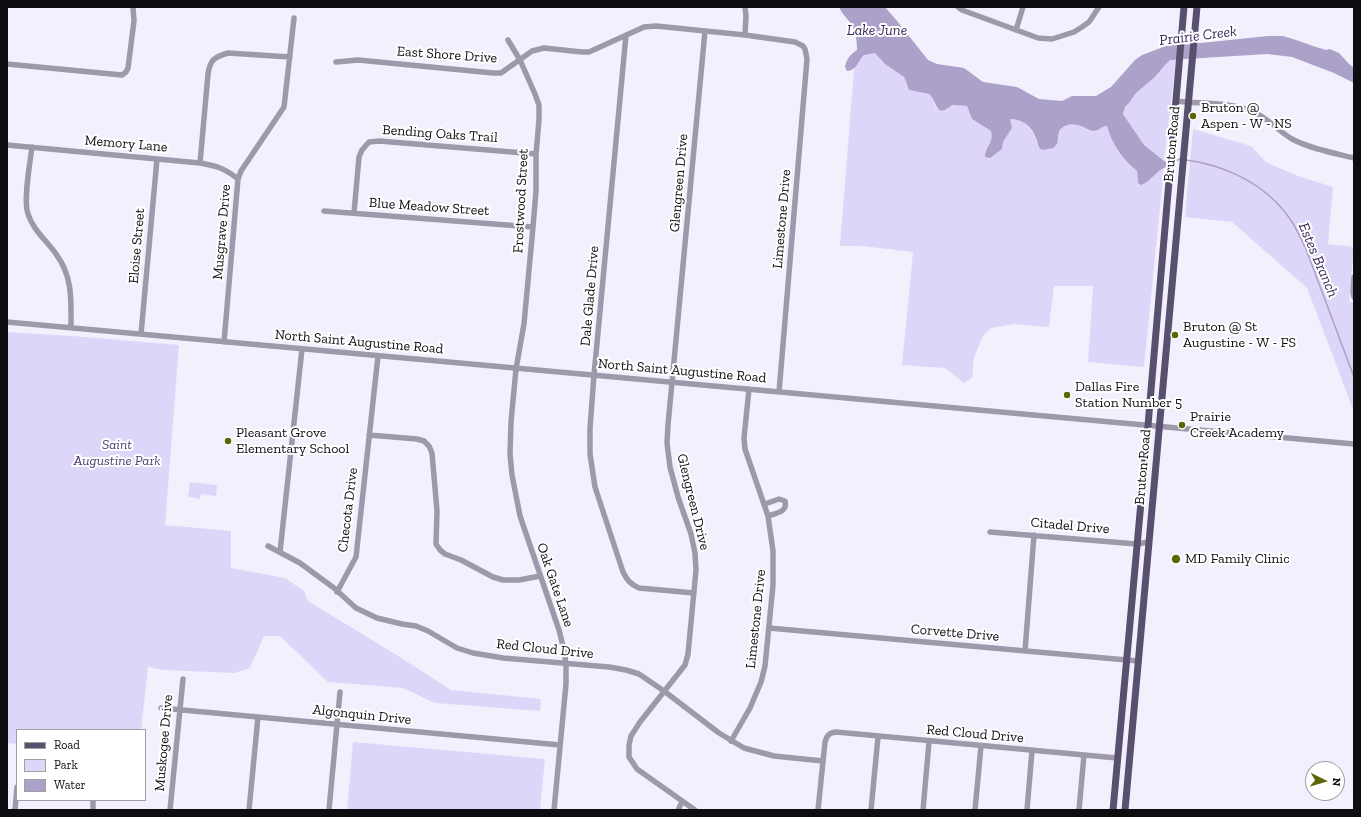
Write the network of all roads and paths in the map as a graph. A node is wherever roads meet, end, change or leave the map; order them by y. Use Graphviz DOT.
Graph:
graph roads {
  1 [pos="133,7"];
  2 [pos="745,7"];
  3 [pos="958,7"];
  4 [pos="1023,7"];
  5 [pos="1099,7"];
  6 [pos="1184,7"];
  7 [pos="1197,7"];
  8 [pos="294,18"];
  9 [pos="1016,30"];
  10 [pos="705,31"];
  11 [pos="626,35"];
  12 [pos="744,35"];
  13 [pos="508,40"];
  14 [pos="805,49"];
  15 [pos="290,57"];
  16 [pos="520,60"];
  17 [pos="336,62"];
  18 [pos="7,64"];
  19 [pos="1176,101"];
  20 [pos="1189,103"];
  21 [pos="7,145"];
  22 [pos="32,147"];
  23 [pos="536,154"];
  24 [pos="1354,158"];
  25 [pos="157,159"];
  26 [pos="200,163"];
  27 [pos="238,179"];
  28 [pos="324,211"];
  29 [pos="354,213"];
  30 [pos="533,227"];
  31 [pos="1161,277"];
  32 [pos="1354,277"];
  33 [pos="1173,278"];
  34 [pos="1354,297"];
  35 [pos="7,322"];
  36 [pos="71,327"];
  37 [pos="141,334"];
  38 [pos="224,342"];
  39 [pos="302,349"];
  40 [pos="378,356"];
  41 [pos="516,368"];
  42 [pos="594,375"];
  43 [pos="672,382"];
  44 [pos="749,389"];
  45 [pos="779,392"];
  46 [pos="1148,425"];
  47 [pos="1159,426"];
  48 [pos="370,435"];
  49 [pos="1354,444"];
  50 [pos="764,504"];
  51 [pos="768,516"];
  52 [pos="990,532"];
  53 [pos="1034,535"];
  54 [pos="1149,542"];
  55 [pos="1137,544"];
  56 [pos="268,546"];
  57 [pos="280,552"];
  58 [pos="540,576"];
  59 [pos="337,592"];
  60 [pos="694,592"];
  61 [pos="769,628"];
  62 [pos="1025,651"];
  63 [pos="1126,660"];
  64 [pos="1138,662"];
  65 [pos="566,664"];
  66 [pos="182,679"];
  67 [pos="664,691"];
  68 [pos="340,692"];
  69 [pos="161,708"];
  70 [pos="180,709"];
  71 [pos="258,717"];
  72 [pos="337,724"];
  73 [pos="1120,732"];
  74 [pos="1132,733"];
  75 [pos="878,737"];
  76 [pos="731,741"];
  77 [pos="929,742"];
  78 [pos="560,745"];
  79 [pos="981,746"];
  80 [pos="1032,751"];
  81 [pos="1084,755"];
  82 [pos="1118,758"];
  83 [pos="1129,758"];
  84 [pos="823,761"];
  85 [pos="16,798"];
  86 [pos="682,802"];
  87 [pos="15,810"];
  88 [pos="170,810"];
  89 [pos="249,810"];
  90 [pos="329,810"];
  91 [pos="554,810"];
  92 [pos="678,810"];
  93 [pos="695,810"];
  94 [pos="818,810"];
  95 [pos="871,810"];
  96 [pos="923,810"];
  97 [pos="975,810"];
  98 [pos="1027,810"];
  99 [pos="1079,810"];
  100 [pos="1113,810"];
  101 [pos="1125,810"];
  1 -- 18 [label="street"];
  2 -- 12 [label="street"];
  3 -- 9 [label="street"];
  4 -- 9 [label="street"];
  5 -- 9 [label="street"];
  6 -- 19 [label="main road, Bruton Road"];
  7 -- 20 [label="main road, Bruton Road"];
  8 -- 15 [label="street, Musgrave Drive"];
  10 -- 11 [label="street, East Shore Drive"];
  10 -- 12 [label="street, East Shore Drive"];
  10 -- 43 [label="street, Glengreen Drive"];
  11 -- 16 [label="street, East Shore Drive"];
  11 -- 42 [label="street, Dale Glade Drive"];
  12 -- 14 [label="street, East Shore Drive"];
  13 -- 16 [label="street, Frostwood Street"];
  14 -- 45 [label="street, Limestone Drive"];
  15 -- 26 [label="street"];
  15 -- 27 [label="street, Musgrave Drive"];
  16 -- 17 [label="street, East Shore Drive"];
  16 -- 23 [label="street, Frostwood Street"];
  19 -- 20 [label="street"];
  19 -- 31 [label="main road, Bruton Road"];
  20 -- 24 [label="street"];
  20 -- 33 [label="main road, Bruton Road"];
  21 -- 22 [label="street, Memory Lane"];
  22 -- 25 [label="street, Memory Lane"];
  22 -- 36 [label="street"];
  23 -- 29 [label="street, Bending Oaks Trail"];
  23 -- 30 [label="street, Frostwood Street"];
  25 -- 26 [label="street, Memory Lane"];
  25 -- 37 [label="street, Eloise Street"];
  26 -- 27 [label="street, Memory Lane"];
  27 -- 38 [label="street, Musgrave Drive"];
  28 -- 29 [label="street, Blue Meadow Street"];
  29 -- 30 [label="street, Blue Meadow Street"];
  30 -- 41 [label="street, Frostwood Street"];
  31 -- 33 [label="main road"];
  31 -- 46 [label="main road, Bruton Road"];
  32 -- 34 [label="street"];
  33 -- 47 [label="main road, Bruton Road"];
  35 -- 36 [label="street, North Saint Augustine Road"];
  36 -- 37 [label="street, North Saint Augustine Road"];
  37 -- 38 [label="street, North Saint Augustine Road"];
  38 -- 39 [label="street, North Saint Augustine Road"];
  39 -- 40 [label="street, North Saint Augustine Road"];
  39 -- 57 [label="street"];
  40 -- 41 [label="street, North Saint Augustine Road"];
  40 -- 48 [label="street, Checota Drive"];
  41 -- 42 [label="street, North Saint Augustine Road"];
  41 -- 58 [label="street, Oak Gate Lane"];
  42 -- 43 [label="street, North Saint Augustine Road"];
  42 -- 60 [label="street, Dale Glade Drive"];
  43 -- 44 [label="street, North Saint Augustine Road"];
  43 -- 60 [label="street, Glengreen Drive"];
  44 -- 45 [label="street, North Saint Augustine Road"];
  44 -- 50 [label="street, Limestone Drive"];
  45 -- 46 [label="street, North Saint Augustine Road"];
  46 -- 47 [label="street, North Saint Augustine Road"];
  46 -- 55 [label="main road, Bruton Road"];
  47 -- 49 [label="street, North Saint Augustine Road"];
  47 -- 54 [label="main road, Bruton Road"];
  48 -- 58 [label="street"];
  48 -- 59 [label="street, Checota Drive"];
  50 -- 51 [label="street, Limestone Drive"];
  50 -- 51 [label="street"];
  51 -- 61 [label="street, Limestone Drive"];
  52 -- 53 [label="street, Citadel Drive"];
  53 -- 55 [label="street, Citadel Drive"];
  53 -- 62 [label="street"];
  54 -- 55 [label="street, Citadel Drive"];
  54 -- 64 [label="main road, Bruton Road"];
  55 -- 63 [label="main road, Bruton Road"];
  56 -- 57 [label="street, Red Cloud Drive"];
  57 -- 59 [label="street, Red Cloud Drive"];
  58 -- 65 [label="street, Oak Gate Lane"];
  59 -- 65 [label="street, Red Cloud Drive"];
  60 -- 67 [label="street, Glengreen Drive"];
  61 -- 62 [label="street, Corvette Drive"];
  61 -- 76 [label="street, Limestone Drive"];
  62 -- 63 [label="street, Corvette Drive"];
  63 -- 64 [label="street, Corvette Drive"];
  63 -- 73 [label="main road, Bruton Road"];
  64 -- 74 [label="main road, Bruton Road"];
  65 -- 67 [label="street, Red Cloud Drive"];
  65 -- 78 [label="street, Oak Gate Lane"];
  66 -- 70 [label="street, Muskogee Drive"];
  67 -- 76 [label="street, Red Cloud Drive"];
  67 -- 86 [label="street, Glengreen Drive"];
  68 -- 72 [label="street"];
  69 -- 70 [label="street, Algonquin Drive"];
  70 -- 71 [label="street, Algonquin Drive"];
  70 -- 88 [label="street, Muskogee Drive"];
  71 -- 72 [label="street, Algonquin Drive"];
  71 -- 89 [label="street"];
  72 -- 78 [label="street, Algonquin Drive"];
  72 -- 90 [label="street"];
  73 -- 74 [label="main road"];
  73 -- 82 [label="main road, Bruton Road"];
  74 -- 83 [label="main road, Bruton Road"];
  75 -- 77 [label="street, Red Cloud Drive"];
  75 -- 84 [label="street, Red Cloud Drive"];
  75 -- 95 [label="street"];
  76 -- 84 [label="street, Red Cloud Drive"];
  77 -- 79 [label="street, Red Cloud Drive"];
  77 -- 96 [label="street"];
  78 -- 91 [label="street, Oak Gate Lane"];
  79 -- 80 [label="street, Red Cloud Drive"];
  79 -- 97 [label="street"];
  80 -- 81 [label="street, Red Cloud Drive"];
  80 -- 98 [label="street"];
  81 -- 82 [label="street, Red Cloud Drive"];
  81 -- 99 [label="street"];
  82 -- 83 [label="main road"];
  82 -- 100 [label="main road, Bruton Road"];
  83 -- 101 [label="main road, Bruton Road"];
  84 -- 94 [label="street"];
  85 -- 87 [label="street"];
  86 -- 92 [label="street"];
  86 -- 93 [label="street, Glengreen Drive"];
}
